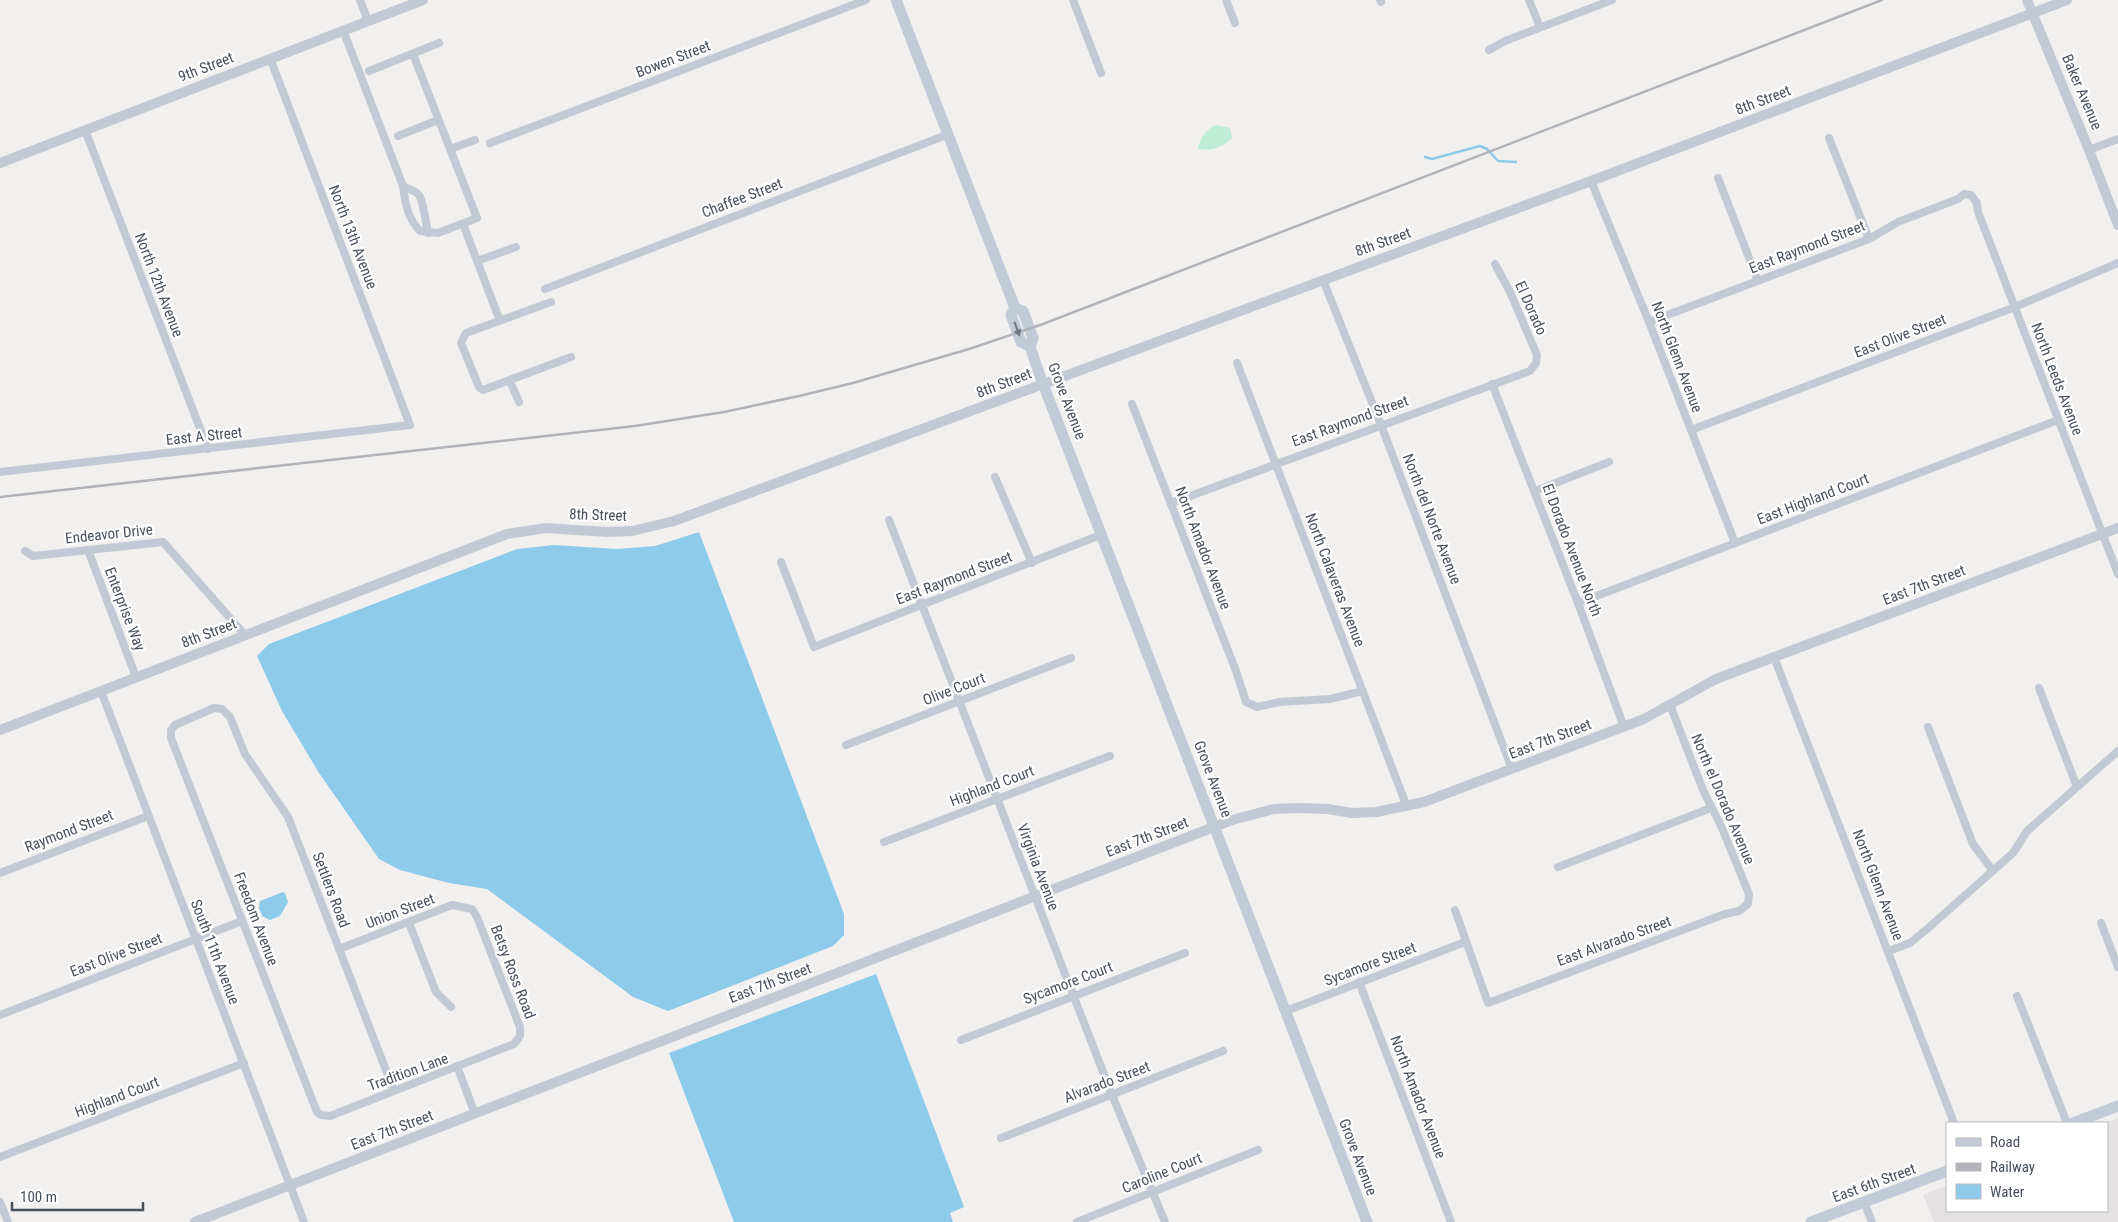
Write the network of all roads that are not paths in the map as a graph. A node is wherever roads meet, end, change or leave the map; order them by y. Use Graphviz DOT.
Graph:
graph roads {
  1 [pos="360,0"];
  2 [pos="422,0"];
  3 [pos="866,0"];
  4 [pos="896,0"];
  5 [pos="1073,0"];
  6 [pos="1226,0"];
  7 [pos="1530,0"];
  8 [pos="1612,0"];
  9 [pos="2027,0"];
  10 [pos="2067,0"];
  11 [pos="2033,14"];
  12 [pos="368,21"];
  13 [pos="1234,23"];
  14 [pos="1540,27"];
  15 [pos="343,30"];
  16 [pos="439,44"];
  17 [pos="1489,50"];
  18 [pos="412,54"];
  19 [pos="270,58"];
  20 [pos="369,71"];
  21 [pos="1101,73"];
  22 [pos="438,120"];
  23 [pos="85,130"];
  24 [pos="949,134"];
  25 [pos="398,136"];
  26 [pos="1829,138"];
  27 [pos="2118,139"];
  28 [pos="475,140"];
  29 [pos="490,143"];
  30 [pos="450,149"];
  31 [pos="2090,150"];
  32 [pos="0,162"];
  33 [pos="1718,178"];
  34 [pos="1591,181"];
  35 [pos="403,186"];
  36 [pos="1972,195"];
  37 [pos="423,212"];
  38 [pos="409,214"];
  39 [pos="463,224"];
  40 [pos="2118,225"];
  41 [pos="428,233"];
  42 [pos="1869,239"];
  43 [pos="516,246"];
  44 [pos="477,261"];
  45 [pos="1495,264"];
  46 [pos="2118,264"];
  47 [pos="1323,280"];
  48 [pos="1758,281"];
  49 [pos="545,288"];
  50 [pos="551,302"];
  51 [pos="2015,307"];
  52 [pos="500,320"];
  53 [pos="1649,322"];
  54 [pos="571,357"];
  55 [pos="1238,363"];
  56 [pos="1536,363"];
  57 [pos="510,381"];
  58 [pos="1043,384"];
  59 [pos="1492,384"];
  60 [pos="519,402"];
  61 [pos="1132,404"];
  62 [pos="2058,420"];
  63 [pos="410,425"];
  64 [pos="1381,425"];
  65 [pos="1691,430"];
  66 [pos="208,449"];
  67 [pos="1609,462"];
  68 [pos="1276,463"];
  69 [pos="0,472"];
  70 [pos="995,477"];
  71 [pos="1535,491"];
  72 [pos="1172,503"];
  73 [pos="889,520"];
  74 [pos="2118,528"];
  75 [pos="1102,534"];
  76 [pos="2102,534"];
  77 [pos="1735,543"];
  78 [pos="88,550"];
  79 [pos="25,551"];
  80 [pos="781,562"];
  81 [pos="1032,563"];
  82 [pos="2118,574"];
  83 [pos="1578,602"];
  84 [pos="923,604"];
  85 [pos="246,635"];
  86 [pos="1774,657"];
  87 [pos="1071,658"];
  88 [pos="136,677"];
  89 [pos="2039,688"];
  90 [pos="101,691"];
  91 [pos="1363,691"];
  92 [pos="959,702"];
  93 [pos="1670,705"];
  94 [pos="222,709"];
  95 [pos="1624,727"];
  96 [pos="1928,727"];
  97 [pos="0,730"];
  98 [pos="846,745"];
  99 [pos="2118,751"];
  100 [pos="1110,756"];
  101 [pos="1512,769"];
  102 [pos="2078,788"];
  103 [pos="997,799"];
  104 [pos="1407,807"];
  105 [pos="1711,808"];
  106 [pos="148,816"];
  107 [pos="1215,827"];
  108 [pos="884,842"];
  109 [pos="1558,867"];
  110 [pos="1993,871"];
  111 [pos="0,873"];
  112 [pos="1035,897"];
  113 [pos="1748,904"];
  114 [pos="472,909"];
  115 [pos="1455,910"];
  116 [pos="242,921"];
  117 [pos="409,923"];
  118 [pos="2101,923"];
  119 [pos="195,939"];
  120 [pos="1465,942"];
  121 [pos="339,949"];
  122 [pos="1888,951"];
  123 [pos="1185,953"];
  124 [pos="2118,967"];
  125 [pos="1359,982"];
  126 [pos="1073,996"];
  127 [pos="2017,996"];
  128 [pos="451,1007"];
  129 [pos="1286,1011"];
  130 [pos="0,1015"];
  131 [pos="961,1040"];
  132 [pos="1222,1051"];
  133 [pos="244,1063"];
  134 [pos="457,1066"];
  135 [pos="394,1091"];
  136 [pos="1112,1095"];
  137 [pos="2118,1106"];
  138 [pos="475,1114"];
  139 [pos="321,1115"];
  140 [pos="1954,1122"];
  141 [pos="2067,1122"];
  142 [pos="2076,1122"];
  143 [pos="1001,1138"];
  144 [pos="1258,1150"];
  145 [pos="0,1157"];
  146 [pos="1946,1171"];
  147 [pos="290,1185"];
  148 [pos="1153,1192"];
  149 [pos="0,1202"];
  150 [pos="1864,1202"];
  151 [pos="8,1222"];
  152 [pos="195,1222"];
  153 [pos="304,1222"];
  154 [pos="1077,1222"];
  155 [pos="1165,1222"];
  156 [pos="1367,1222"];
  157 [pos="1451,1222"];
  158 [pos="1811,1222"];
  159 [pos="1872,1222"];
  1 -- 12 [label="street"];
  2 -- 12 [label="street, 9th Street"];
  3 -- 29 [label="street, Bowen Street"];
  4 -- 24 [label="main road, Grove Avenue"];
  5 -- 21 [label="street"];
  6 -- 13 [label="street"];
  7 -- 14 [label="street"];
  8 -- 14 [label="street"];
  9 -- 11 [label="street, Baker Avenue"];
  10 -- 11 [label="street, 8th Street"];
  11 -- 31 [label="street, Baker Avenue"];
  11 -- 34 [label="street, 8th Street"];
  12 -- 15 [label="street, 9th Street"];
  14 -- 17 [label="street"];
  15 -- 19 [label="street, 9th Street"];
  15 -- 35 [label="street"];
  16 -- 18 [label="street"];
  18 -- 20 [label="street"];
  18 -- 22 [label="street"];
  19 -- 23 [label="street, 9th Street"];
  19 -- 63 [label="street, North 13th Avenue"];
  22 -- 25 [label="street"];
  22 -- 30 [label="street"];
  23 -- 32 [label="street, 9th Street"];
  23 -- 66 [label="street, North 12th Avenue"];
  24 -- 49 [label="street, Chaffee Street"];
  24 -- 58 [label="main road, Grove Avenue"];
  26 -- 42 [label="street"];
  27 -- 31 [label="street"];
  28 -- 30 [label="street"];
  30 -- 39 [label="street"];
  31 -- 40 [label="street, Baker Avenue"];
  33 -- 48 [label="street"];
  34 -- 47 [label="street, 8th Street"];
  34 -- 53 [label="street, North Glenn Avenue"];
  35 -- 37 [label="street"];
  35 -- 38 [label="street"];
  36 -- 42 [label="street, East Raymond Street"];
  36 -- 51 [label="street, North Leeds Avenue"];
  37 -- 38 [label="street"];
  37 -- 41 [label="street"];
  38 -- 41 [label="street"];
  39 -- 41 [label="street"];
  39 -- 44 [label="street"];
  42 -- 48 [label="street, East Raymond Street"];
  43 -- 44 [label="street"];
  44 -- 52 [label="street"];
  45 -- 56 [label="street, El Dorado"];
  46 -- 51 [label="street, East Olive Street"];
  47 -- 58 [label="street, 8th Street"];
  47 -- 64 [label="street, North del Norte Avenue"];
  48 -- 53 [label="street, East Raymond Street"];
  50 -- 52 [label="street"];
  51 -- 62 [label="street, North Leeds Avenue"];
  51 -- 65 [label="street, East Olive Street"];
  52 -- 57 [label="street"];
  53 -- 65 [label="street, North Glenn Avenue"];
  54 -- 57 [label="street"];
  55 -- 68 [label="street, North Calaveras Avenue"];
  56 -- 59 [label="street, East Raymond Street"];
  57 -- 60 [label="street"];
  58 -- 75 [label="main road, Grove Avenue"];
  58 -- 85 [label="street, 8th Street"];
  59 -- 64 [label="street, East Raymond Street"];
  59 -- 71 [label="street, El Dorado Avenue North"];
  61 -- 72 [label="street, North Amador Avenue"];
  62 -- 76 [label="street, North Leeds Avenue"];
  62 -- 77 [label="street, East Highland Court"];
  63 -- 66 [label="street, East A Street"];
  64 -- 68 [label="street, East Raymond Street"];
  64 -- 101 [label="street, North del Norte Avenue"];
  65 -- 77 [label="street, North Glenn Avenue"];
  66 -- 69 [label="street, East A Street"];
  67 -- 71 [label="street"];
  68 -- 72 [label="street, East Raymond Street"];
  68 -- 91 [label="street, North Calaveras Avenue"];
  70 -- 81 [label="street"];
  71 -- 83 [label="street, El Dorado Avenue North"];
  72 -- 91 [label="street, North Amador Avenue"];
  73 -- 84 [label="street, Virginia Avenue"];
  74 -- 76 [label="street, East 7th Street"];
  75 -- 81 [label="street, East Raymond Street"];
  75 -- 107 [label="main road, Grove Avenue"];
  76 -- 82 [label="street, North Leeds Avenue"];
  76 -- 86 [label="street, East 7th Street"];
  77 -- 83 [label="street, East Highland Court"];
  78 -- 79 [label="street, Endeavor Drive"];
  78 -- 85 [label="street, Endeavor Drive"];
  78 -- 88 [label="street, Enterprise Way"];
  80 -- 84 [label="street, East Raymond Street"];
  81 -- 84 [label="street, East Raymond Street"];
  83 -- 95 [label="street, El Dorado Avenue North"];
  84 -- 92 [label="street, Virginia Avenue"];
  85 -- 88 [label="street, 8th Street"];
  86 -- 93 [label="street, East 7th Street"];
  86 -- 122 [label="street, North Glenn Avenue"];
  87 -- 92 [label="street, Olive Court"];
  88 -- 90 [label="street, 8th Street"];
  89 -- 102 [label="street"];
  90 -- 97 [label="street, 8th Street"];
  90 -- 106 [label="street, South 11th Avenue"];
  91 -- 104 [label="street, North Calaveras Avenue"];
  92 -- 98 [label="street, Olive Court"];
  92 -- 103 [label="street, Virginia Avenue"];
  93 -- 95 [label="street, East 7th Street"];
  93 -- 105 [label="street, North el Dorado Avenue"];
  94 -- 116 [label="street, Freedom Avenue"];
  94 -- 121 [label="street, Settlers Road"];
  95 -- 101 [label="street, East 7th Street"];
  96 -- 110 [label="street"];
  99 -- 102 [label="street"];
  100 -- 103 [label="street, Highland Court"];
  101 -- 104 [label="street, East 7th Street"];
  102 -- 110 [label="street"];
  103 -- 108 [label="street, Highland Court"];
  103 -- 112 [label="street, Virginia Avenue"];
  104 -- 107 [label="street, East 7th Street"];
  105 -- 109 [label="street"];
  105 -- 113 [label="street, North el Dorado Avenue"];
  106 -- 111 [label="street, Raymond Street"];
  106 -- 119 [label="street, South 11th Avenue"];
  107 -- 112 [label="street, East 7th Street"];
  107 -- 129 [label="main road, Grove Avenue"];
  110 -- 122 [label="street"];
  112 -- 126 [label="street, Virginia Avenue"];
  112 -- 138 [label="street, East 7th Street"];
  113 -- 120 [label="street, East Alvarado Street"];
  114 -- 117 [label="street, Union Street"];
  114 -- 134 [label="street, Betsy Ross Road"];
  115 -- 120 [label="street"];
  116 -- 119 [label="street, East Olive Street"];
  116 -- 139 [label="street, Freedom Avenue"];
  117 -- 121 [label="street, Union Street"];
  117 -- 128 [label="street"];
  118 -- 124 [label="street"];
  119 -- 130 [label="street, East Olive Street"];
  119 -- 133 [label="street, South 11th Avenue"];
  120 -- 125 [label="street, Sycamore Street"];
  121 -- 135 [label="street, Settlers Road"];
  122 -- 140 [label="street, North Glenn Avenue"];
  123 -- 126 [label="street, Sycamore Court"];
  125 -- 129 [label="street, Sycamore Street"];
  125 -- 157 [label="street, North Amador Avenue"];
  126 -- 131 [label="street, Sycamore Court"];
  126 -- 136 [label="street, Virginia Avenue"];
  127 -- 141 [label="street"];
  129 -- 156 [label="main road, Grove Avenue"];
  132 -- 136 [label="street, Alvarado Street"];
  133 -- 145 [label="street, Highland Court"];
  133 -- 147 [label="street, South 11th Avenue"];
  134 -- 135 [label="street, Tradition Lane"];
  134 -- 138 [label="street, Tradition Lane"];
  135 -- 139 [label="street, Tradition Lane"];
  136 -- 143 [label="street, Alvarado Street"];
  136 -- 148 [label="street, Virginia Avenue"];
  137 -- 142 [label="main road"];
  138 -- 147 [label="street, East 7th Street"];
  144 -- 148 [label="street, Caroline Court"];
  146 -- 150 [label="main road, East 6th Street"];
  147 -- 152 [label="street, East 7th Street"];
  147 -- 153 [label="street, South 11th Avenue"];
  148 -- 154 [label="street, Caroline Court"];
  148 -- 155 [label="street, Virginia Avenue"];
  149 -- 151 [label="street"];
  150 -- 158 [label="main road, East 6th Street"];
  150 -- 159 [label="street"];
}
